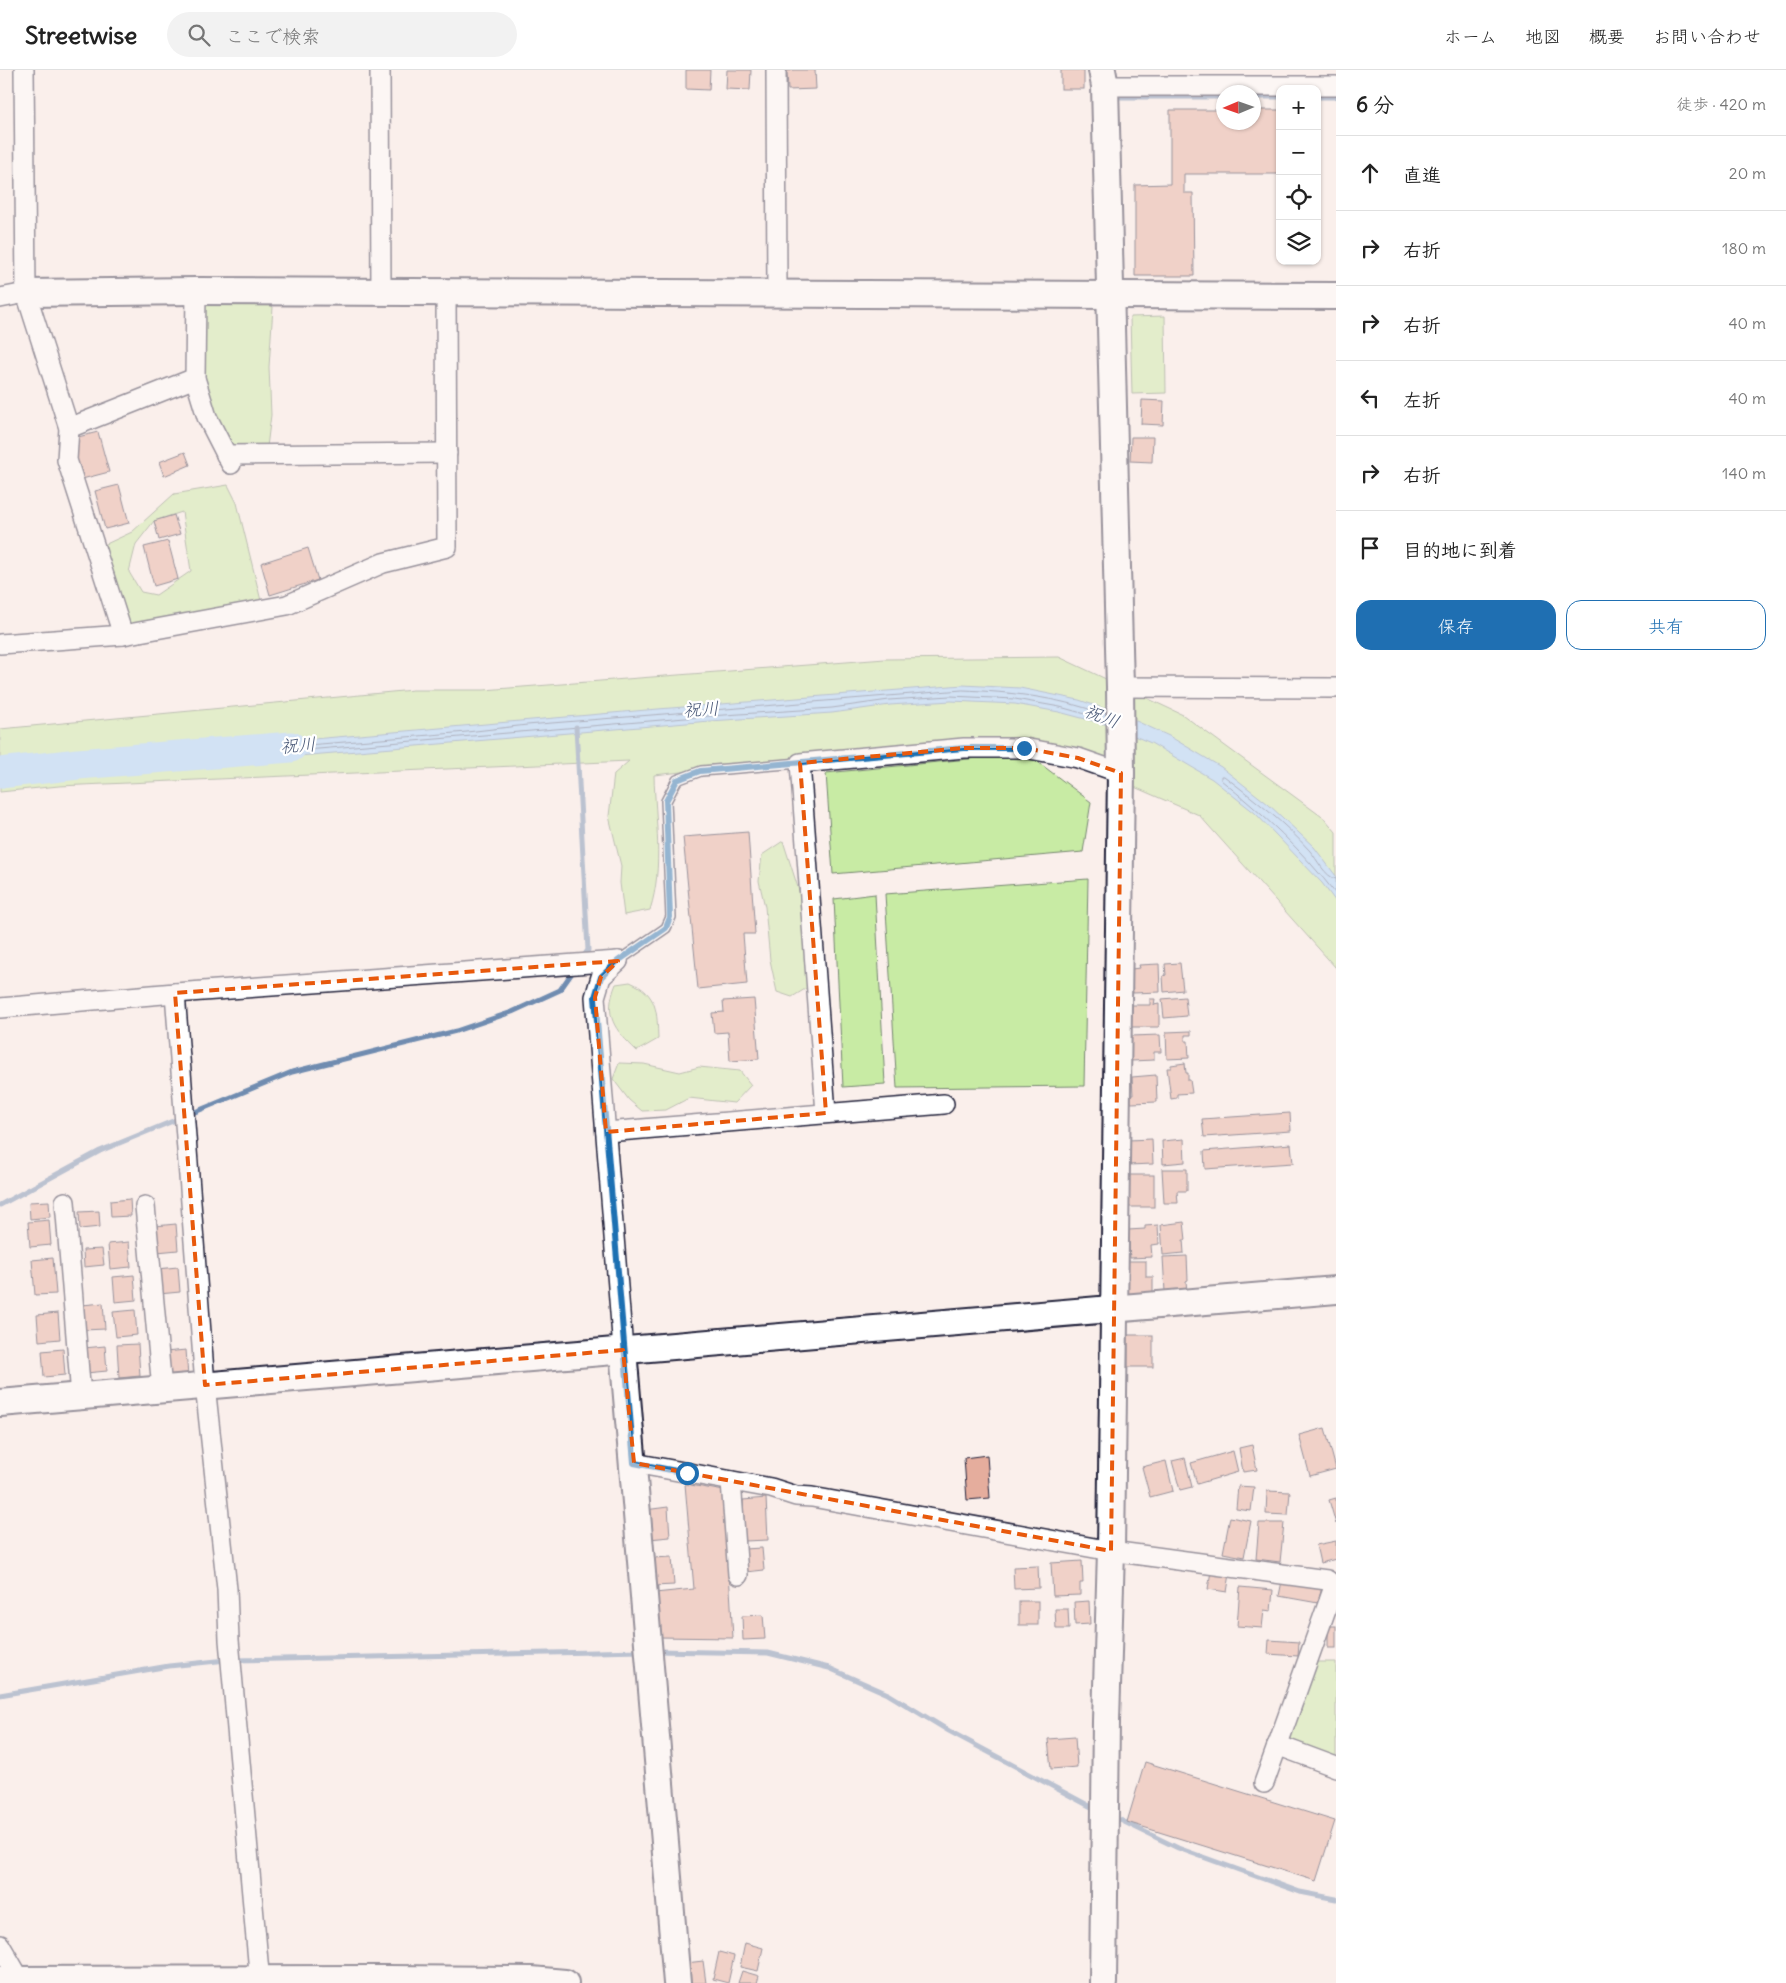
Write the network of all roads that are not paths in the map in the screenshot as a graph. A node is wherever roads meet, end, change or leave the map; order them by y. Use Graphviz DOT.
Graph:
graph roads {
  1 [pos="24,70"];
  2 [pos="380,70"];
  3 [pos="776,70"];
  4 [pos="1104,78"];
  5 [pos="1305,78"];
  6 [pos="1336,86"];
  7 [pos="196,291"];
  8 [pos="381,292"];
  9 [pos="446,292"];
  10 [pos="26,293"];
  11 [pos="776,294"];
  12 [pos="1109,295"];
  13 [pos="1336,296"];
  14 [pos="0,298"];
  15 [pos="195,378"];
  16 [pos="70,428"];
  17 [pos="447,453"];
  18 [pos="123,635"];
  19 [pos="0,644"];
  20 [pos="1120,687"];
  21 [pos="1336,688"];
  22 [pos="800,763"];
  23 [pos="1120,763"];
  24 [pos="618,961"];
  25 [pos="176,993"];
  26 [pos="0,1008"];
  27 [pos="944,1104"];
  28 [pos="826,1114"];
  29 [pos="606,1132"];
  30 [pos="65,1202"];
  31 [pos="145,1206"];
  32 [pos="1336,1290"];
  33 [pos="1115,1309"];
  34 [pos="624,1350"];
  35 [pos="205,1385"];
  36 [pos="162,1389"];
  37 [pos="81,1396"];
  38 [pos="0,1403"];
  39 [pos="634,1463"];
  40 [pos="731,1481"];
  41 [pos="1111,1551"];
  42 [pos="738,1575"];
  43 [pos="1335,1587"];
  44 [pos="1277,1745"];
  45 [pos="1336,1767"];
  46 [pos="1264,1782"];
  47 [pos="0,1945"];
  48 [pos="260,1980"];
  49 [pos="14,1981"];
  50 [pos="421,1981"];
  51 [pos="565,1983"];
  52 [pos="677,1983"];
  53 [pos="1103,1983"];
  1 -- 10 [label="street"];
  2 -- 8 [label="street"];
  3 -- 11 [label="street"];
  4 -- 5 [label="street"];
  4 -- 12 [label="street"];
  5 -- 6 [label="street"];
  7 -- 8 [label="street"];
  7 -- 10 [label="street"];
  7 -- 15 [label="street"];
  8 -- 9 [label="street"];
  9 -- 11 [label="street"];
  9 -- 17 [label="street"];
  10 -- 14 [label="street"];
  10 -- 16 [label="street"];
  11 -- 12 [label="street"];
  12 -- 13 [label="street"];
  12 -- 20 [label="street"];
  15 -- 16 [label="street"];
  15 -- 17 [label="street"];
  16 -- 18 [label="street"];
  17 -- 18 [label="street"];
  18 -- 19 [label="street"];
  20 -- 21 [label="street"];
  20 -- 23 [label="street"];
  22 -- 23 [label="street"];
  22 -- 24 [label="lane"];
  22 -- 28 [label="street"];
  23 -- 33 [label="street"];
  24 -- 25 [label="street"];
  24 -- 29 [label="street"];
  25 -- 26 [label="street"];
  25 -- 35 [label="street"];
  27 -- 28 [label="street"];
  28 -- 29 [label="street"];
  29 -- 34 [label="street"];
  30 -- 37 [label="street"];
  31 -- 36 [label="street"];
  32 -- 33 [label="street"];
  33 -- 34 [label="street"];
  33 -- 41 [label="street"];
  34 -- 35 [label="street"];
  34 -- 39 [label="street"];
  35 -- 36 [label="street"];
  35 -- 48 [label="street"];
  36 -- 37 [label="street"];
  37 -- 38 [label="street"];
  39 -- 40 [label="street"];
  39 -- 52 [label="street"];
  40 -- 41 [label="street"];
  40 -- 42 [label="street"];
  41 -- 43 [label="street"];
  41 -- 53 [label="street"];
  43 -- 44 [label="street"];
  44 -- 45 [label="street"];
  44 -- 46 [label="street"];
  47 -- 49 [label="street"];
  48 -- 49 [label="street"];
  48 -- 50 [label="street"];
  50 -- 51 [label="street"];
}
